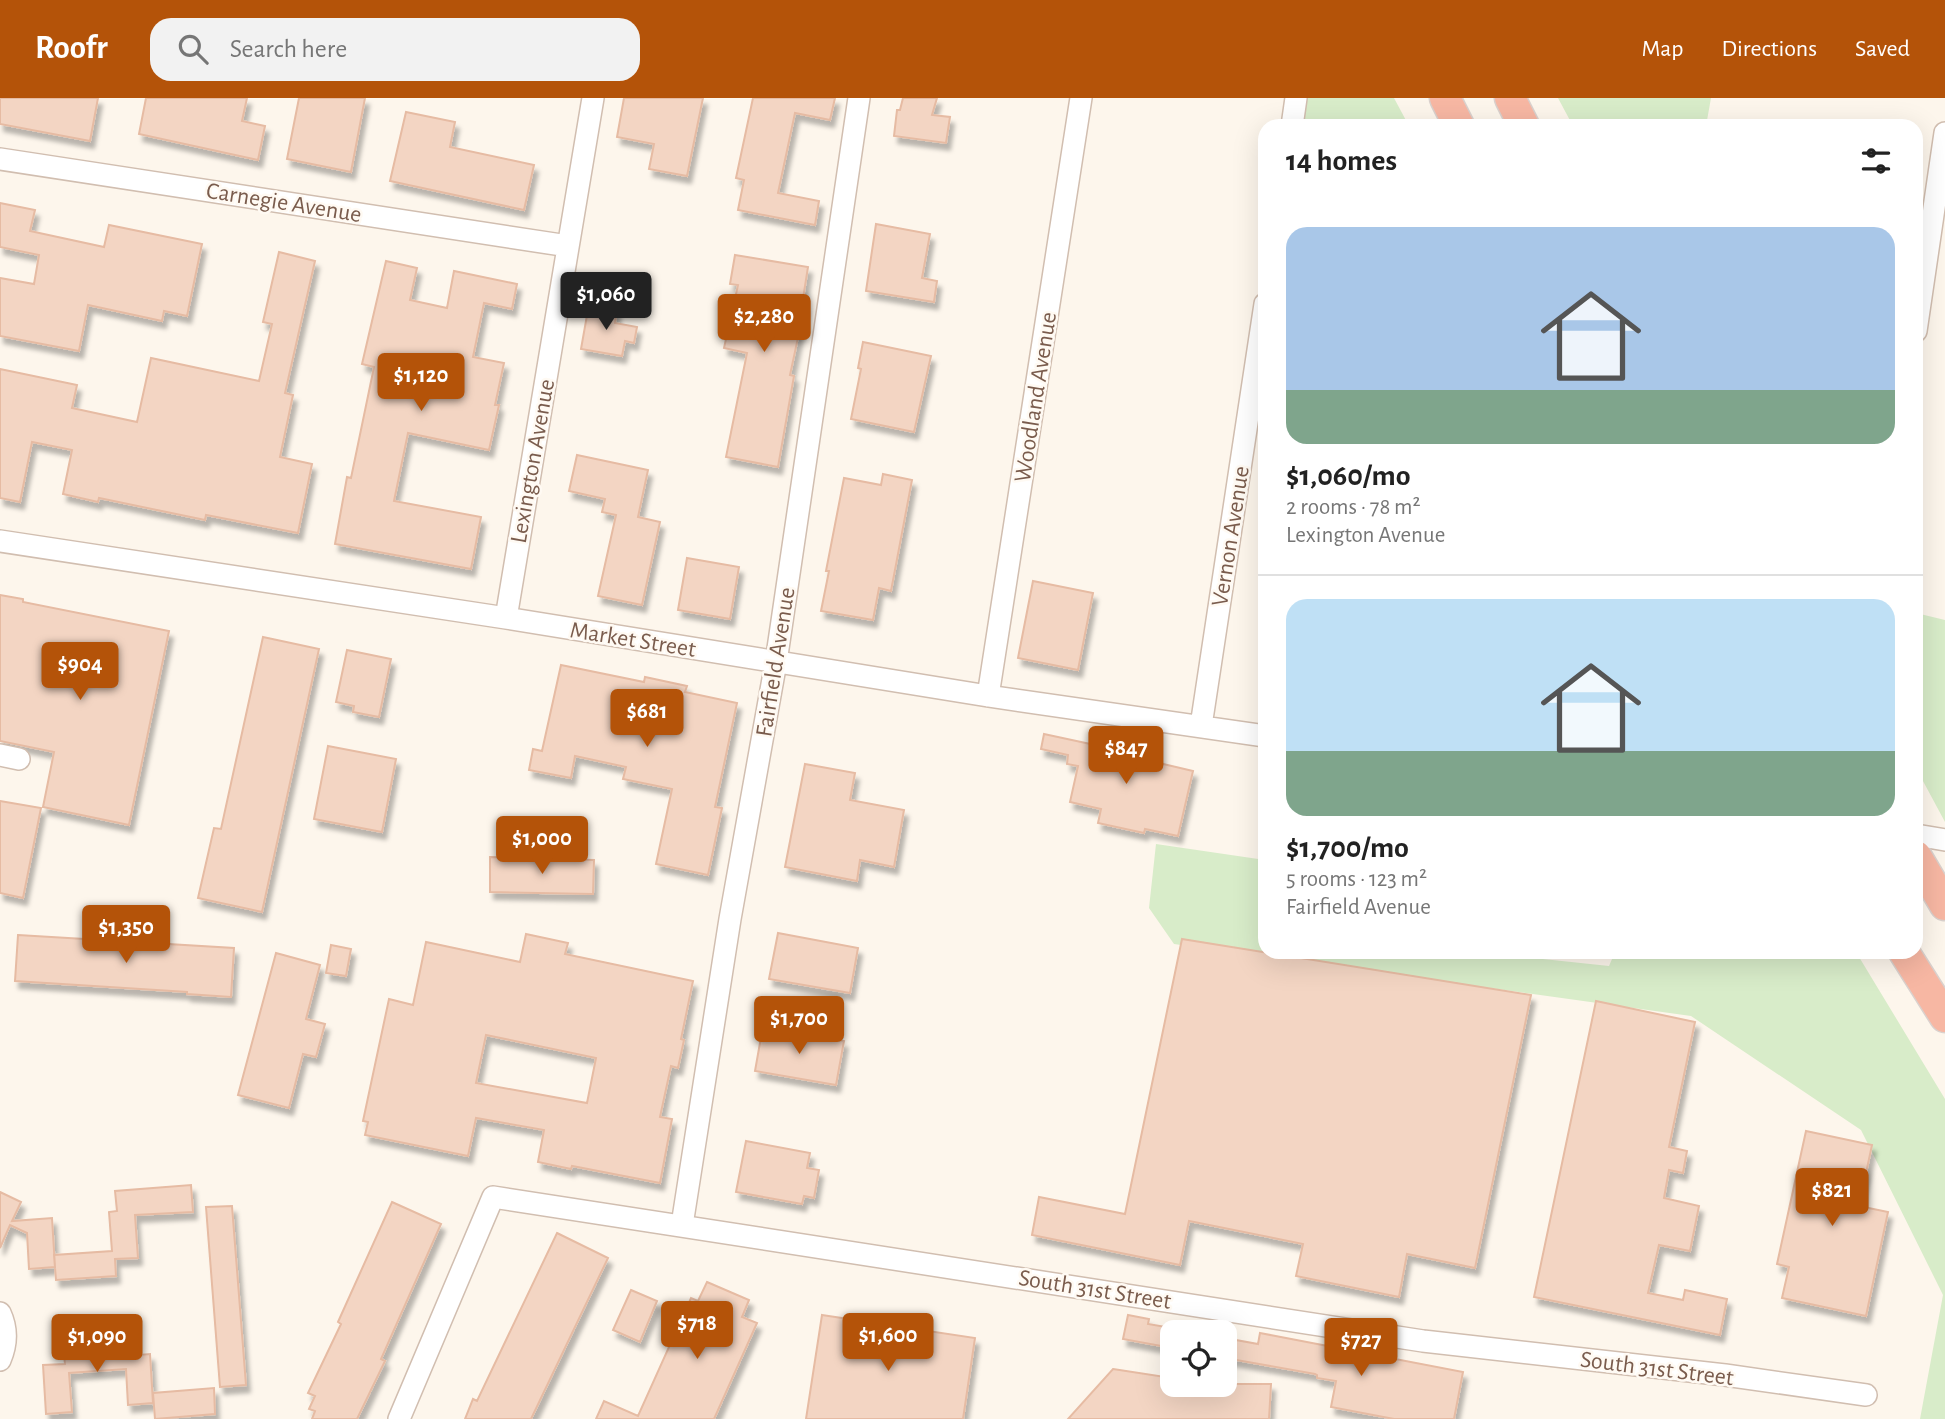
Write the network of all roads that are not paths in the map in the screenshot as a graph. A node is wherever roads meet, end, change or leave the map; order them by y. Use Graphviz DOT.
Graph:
graph roads {
  1 [pos="593,98"];
  2 [pos="859,98"];
  3 [pos="1081,98"];
  4 [pos="1296,98"];
  5 [pos="1445,98"];
  6 [pos="1510,98"];
  7 [pos="1293,119"];
  8 [pos="1456,119"];
  9 [pos="1520,119"];
  10 [pos="1945,133"];
  11 [pos="0,159"];
  12 [pos="568,246"];
  13 [pos="1923,283"];
  14 [pos="1258,350"];
  15 [pos="0,541"];
  16 [pos="506,618"];
  17 [pos="776,662"];
  18 [pos="988,696"];
  19 [pos="1201,726"];
  20 [pos="1258,735"];
  21 [pos="1923,836"];
  22 [pos="1945,840"];
  23 [pos="1923,868"];
  24 [pos="1945,905"];
  25 [pos="1908,959"];
  26 [pos="1945,1017"];
  27 [pos="682,1225"];
  28 [pos="0,1313"];
  29 [pos="0,1360"];
  30 [pos="1866,1395"];
  31 [pos="399,1419"];
  1 -- 12 [label="street, Lexington Avenue"];
  2 -- 17 [label="street, Fairfield Avenue"];
  3 -- 18 [label="street, Woodland Avenue"];
  4 -- 7 [label="street"];
  5 -- 8 [label="highway"];
  6 -- 9 [label="highway"];
  10 -- 13 [label="street"];
  11 -- 12 [label="street, Carnegie Avenue"];
  12 -- 16 [label="street, Lexington Avenue"];
  14 -- 19 [label="street, Vernon Avenue"];
  15 -- 16 [label="street, Market Street"];
  16 -- 17 [label="street, Market Street"];
  17 -- 18 [label="street, Market Street"];
  17 -- 27 [label="street, Fairfield Avenue"];
  18 -- 19 [label="street, Market Street"];
  19 -- 20 [label="street, Market Street"];
  21 -- 22 [label="street"];
  23 -- 24 [label="highway"];
  25 -- 26 [label="highway"];
  27 -- 30 [label="street, South 31st Street"];
  27 -- 31 [label="street, South 31st Street"];
  28 -- 29 [label="street"];
}
